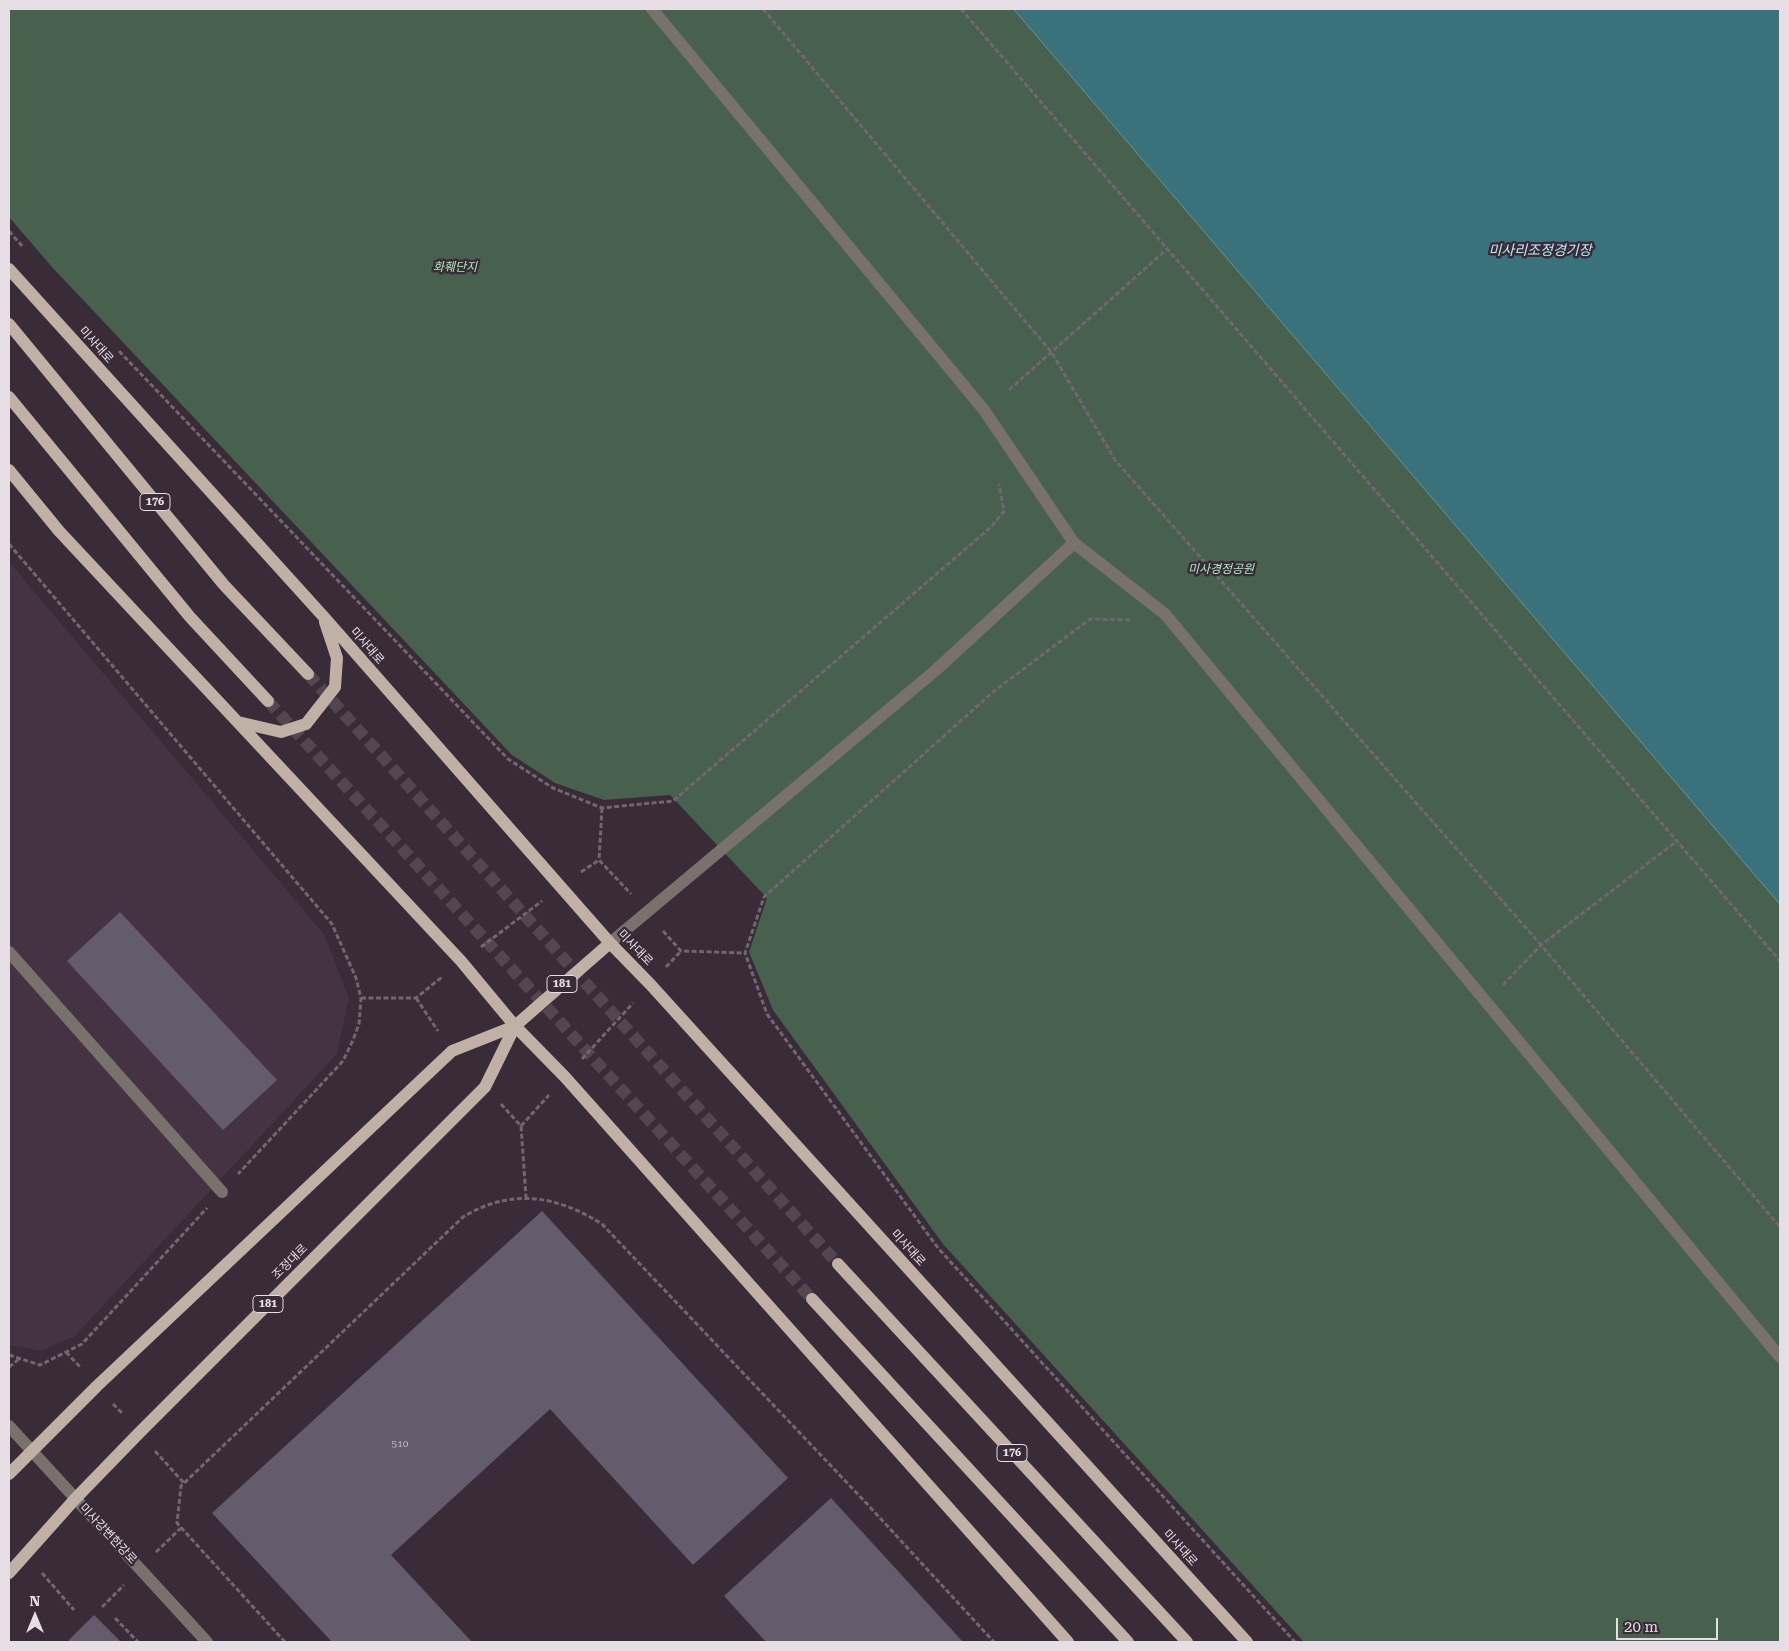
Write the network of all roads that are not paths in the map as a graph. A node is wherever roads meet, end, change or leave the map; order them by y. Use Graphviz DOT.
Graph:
graph roads {
  1 [pos="652,9"];
  2 [pos="9,269"];
  3 [pos="9,324"];
  4 [pos="9,397"];
  5 [pos="9,470"];
  6 [pos="1074,543"];
  7 [pos="323,616"];
  8 [pos="308,674"];
  9 [pos="268,702"];
  10 [pos="238,722"];
  11 [pos="610,943"];
  12 [pos="9,952"];
  13 [pos="515,1026"];
  14 [pos="222,1192"];
  15 [pos="838,1264"];
  16 [pos="812,1299"];
  17 [pos="1780,1357"];
  18 [pos="9,1426"];
  19 [pos="32,1452"];
  20 [pos="9,1474"];
  21 [pos="75,1499"];
  22 [pos="9,1573"];
  23 [pos="207,1642"];
  24 [pos="1068,1642"];
  25 [pos="1128,1642"];
  26 [pos="1187,1642"];
  27 [pos="1247,1642"];
  1 -- 6 [label="street"];
  2 -- 7 [label="main road, 미사대로"];
  3 -- 8 [label="main road, 176"];
  4 -- 9 [label="main road"];
  5 -- 10 [label="main road"];
  6 -- 11 [label="street"];
  6 -- 17 [label="street"];
  7 -- 10 [label="main road"];
  7 -- 11 [label="main road, 미사대로"];
  10 -- 13 [label="main road"];
  11 -- 13 [label="main road, 조정대로 / 181"];
  11 -- 27 [label="main road, 미사대로"];
  12 -- 14 [label="street"];
  13 -- 19 [label="main road, 조정대로 / 181"];
  13 -- 21 [label="main road, 조정대로 / 181"];
  13 -- 24 [label="main road"];
  15 -- 26 [label="main road, 176"];
  16 -- 25 [label="main road"];
  18 -- 19 [label="street, 미사강변한강로"];
  19 -- 20 [label="main road, 조정대로 / 181"];
  19 -- 21 [label="street, 미사강변한강로"];
  21 -- 22 [label="main road, 조정대로 / 181"];
  21 -- 23 [label="street, 미사강변한강로"];
}
